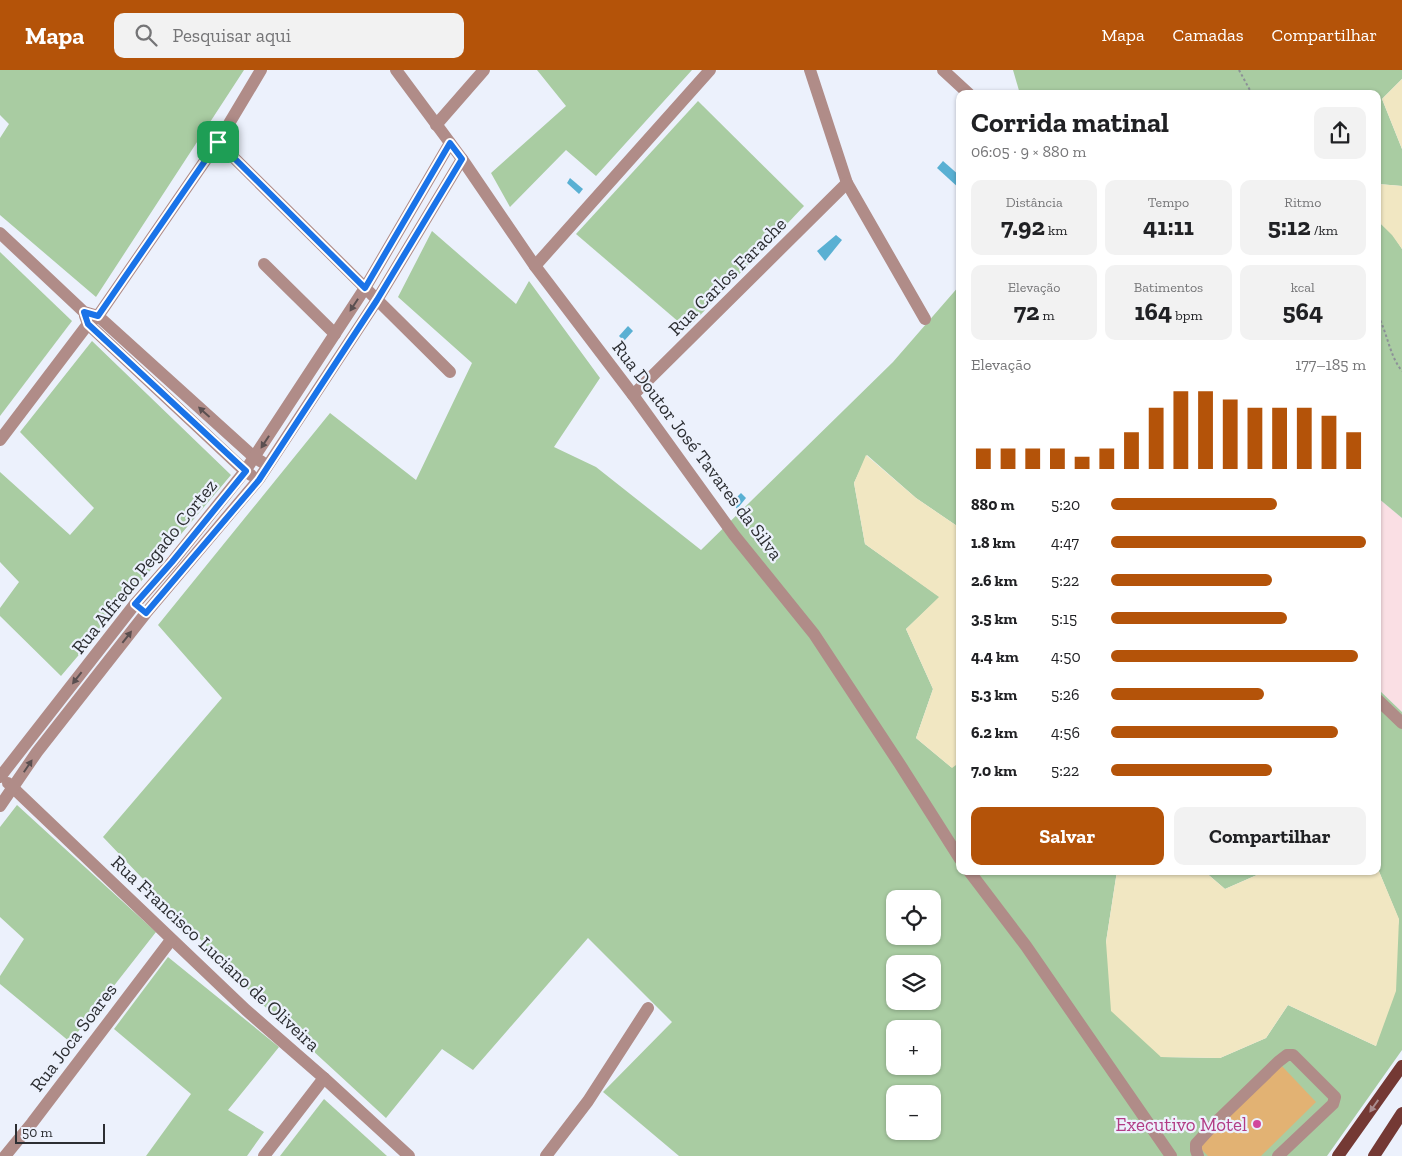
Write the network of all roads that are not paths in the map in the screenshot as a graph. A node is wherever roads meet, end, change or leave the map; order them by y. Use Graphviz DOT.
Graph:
graph roads {
  1 [pos="262,70"];
  2 [pos="396,70"];
  3 [pos="484,70"];
  4 [pos="710,70"];
  5 [pos="810,70"];
  6 [pos="943,70"];
  7 [pos="965,90"];
  8 [pos="436,125"];
  9 [pos="218,142"];
  10 [pos="450,143"];
  11 [pos="462,159"];
  12 [pos="847,183"];
  13 [pos="0,233"];
  14 [pos="264,264"];
  15 [pos="535,266"];
  16 [pos="365,288"];
  17 [pos="377,300"];
  18 [pos="925,319"];
  19 [pos="93,320"];
  20 [pos="331,329"];
  21 [pos="450,372"];
  22 [pos="633,395"];
  23 [pos="0,440"];
  24 [pos="255,458"];
  25 [pos="268,466"];
  26 [pos="246,471"];
  27 [pos="259,480"];
  28 [pos="135,604"];
  29 [pos="146,613"];
  30 [pos="1381,703"];
  31 [pos="1402,723"];
  32 [pos="0,776"];
  33 [pos="13,788"];
  34 [pos="0,806"];
  35 [pos="956,853"];
  36 [pos="972,875"];
  37 [pos="171,940"];
  38 [pos="648,1008"];
  39 [pos="1402,1066"];
  40 [pos="324,1078"];
  41 [pos="1402,1113"];
  42 [pos="4,1156"];
  43 [pos="264,1156"];
  44 [pos="409,1156"];
  45 [pos="546,1156"];
  46 [pos="1171,1156"];
  47 [pos="1198,1156"];
  48 [pos="1278,1156"];
  49 [pos="1338,1156"];
  50 [pos="1374,1156"];
  1 -- 9 [label="street"];
  2 -- 8 [label="street, Rua Doutor José Tavares da Silva"];
  3 -- 8 [label="street"];
  4 -- 15 [label="street"];
  5 -- 12 [label="street"];
  6 -- 7 [label="street"];
  8 -- 10 [label="street, Rua Doutor José Tavares da Silva"];
  9 -- 16 [label="street"];
  9 -- 19 [label="street"];
  10 -- 11 [label="street, Rua Doutor José Tavares da Silva"];
  10 -- 16 [label="street, Rua Alfredo Pegado Cortez"];
  11 -- 15 [label="street, Rua Doutor José Tavares da Silva"];
  11 -- 17 [label="street, Rua Alfredo Pegado Cortez"];
  12 -- 18 [label="street"];
  12 -- 22 [label="street, Rua Carlos Farache"];
  13 -- 19 [label="street"];
  14 -- 20 [label="street"];
  15 -- 22 [label="street, Rua Doutor José Tavares da Silva"];
  16 -- 17 [label="street"];
  16 -- 20 [label="street, Rua Alfredo Pegado Cortez, one-way"];
  17 -- 21 [label="street"];
  17 -- 25 [label="street, Rua Alfredo Pegado Cortez"];
  19 -- 23 [label="street"];
  24 -- 19 [label="street, one-way"];
  19 -- 26 [label="street"];
  20 -- 24 [label="street, Rua Alfredo Pegado Cortez, one-way"];
  22 -- 35 [label="street, Rua Doutor José Tavares da Silva"];
  24 -- 25 [label="street"];
  24 -- 26 [label="street, Rua Alfredo Pegado Cortez"];
  25 -- 27 [label="street, Rua Alfredo Pegado Cortez"];
  26 -- 27 [label="street"];
  26 -- 28 [label="street, Rua Alfredo Pegado Cortez"];
  27 -- 29 [label="street, Rua Alfredo Pegado Cortez"];
  28 -- 29 [label="street"];
  28 -- 32 [label="street, Rua Alfredo Pegado Cortez, one-way"];
  33 -- 29 [label="street, Rua Alfredo Pegado Cortez, one-way"];
  30 -- 31 [label="street"];
  32 -- 33 [label="street, Rua Francisco Luciano de Oliveira"];
  33 -- 34 [label="street, Rua Alfredo Pegado Cortez"];
  33 -- 37 [label="street, Rua Francisco Luciano de Oliveira"];
  36 -- 46 [label="street"];
  37 -- 40 [label="street, Rua Francisco Luciano de Oliveira"];
  37 -- 42 [label="street, Rua Joca Soares"];
  38 -- 45 [label="street"];
  39 -- 49 [label="main road, one-way"];
  40 -- 43 [label="street"];
  40 -- 44 [label="street, Rua Francisco Luciano de Oliveira"];
  41 -- 50 [label="main road"];
  47 -- 48 [label="street"];
}
